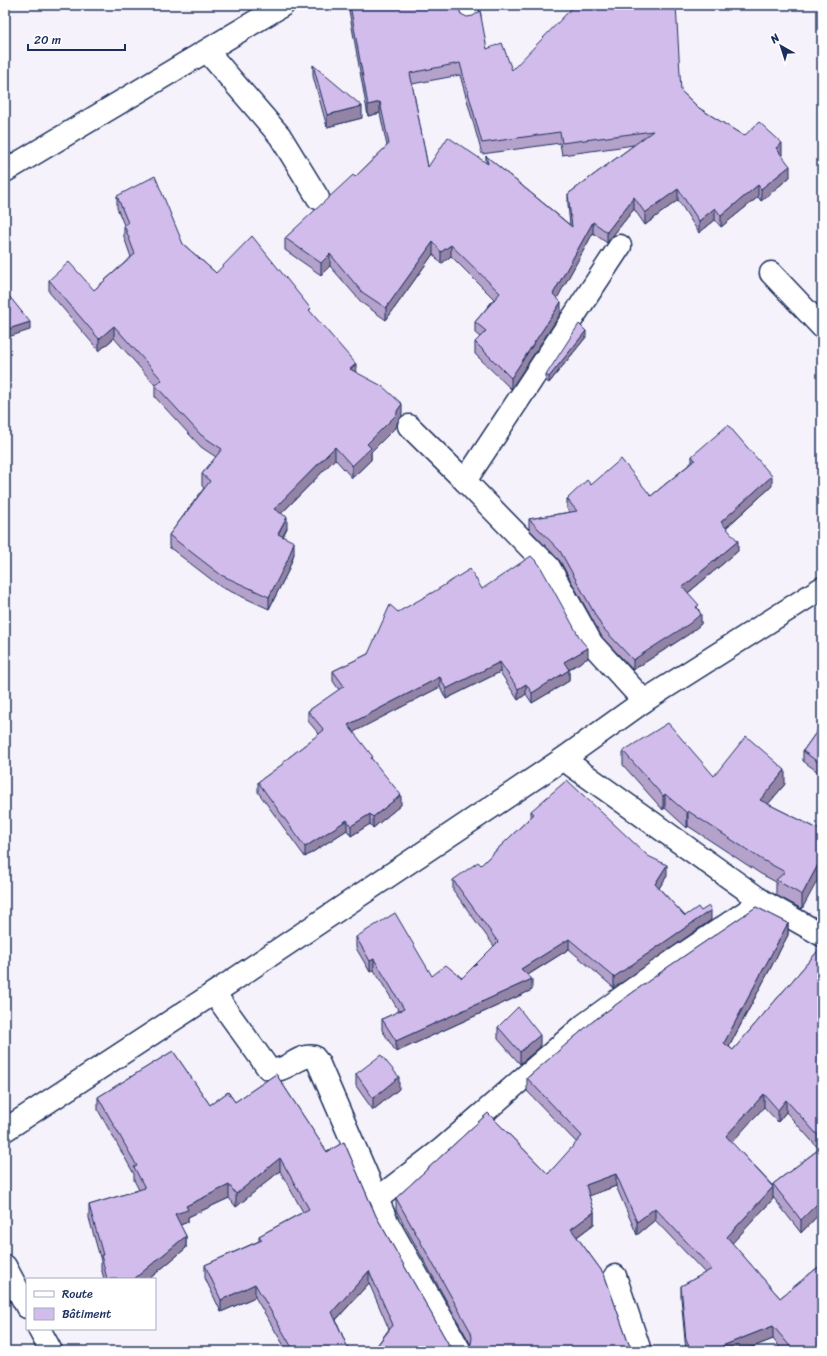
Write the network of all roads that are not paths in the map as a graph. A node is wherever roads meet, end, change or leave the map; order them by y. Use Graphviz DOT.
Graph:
graph roads {
  1 [pos="283,5"];
  2 [pos="207,51"];
  3 [pos="5,171"];
  4 [pos="318,198"];
  5 [pos="620,246"];
  6 [pos="771,273"];
  7 [pos="822,327"];
  8 [pos="409,426"];
  9 [pos="465,481"];
  10 [pos="822,588"];
  11 [pos="644,701"];
  12 [pos="563,759"];
  13 [pos="762,901"];
  14 [pos="822,935"];
  15 [pos="214,993"];
  16 [pos="5,1130"];
  17 [pos="377,1199"];
  18 [pos="5,1266"];
  19 [pos="615,1276"];
  20 [pos="26,1305"];
  21 [pos="40,1330"];
  22 [pos="51,1351"];
  23 [pos="460,1351"];
  24 [pos="640,1351"];
  1 -- 2 [label="street"];
  2 -- 3 [label="street"];
  2 -- 4 [label="street"];
  5 -- 9 [label="street"];
  6 -- 7 [label="street"];
  8 -- 9 [label="street"];
  9 -- 11 [label="street"];
  10 -- 11 [label="street"];
  11 -- 12 [label="street"];
  12 -- 13 [label="street"];
  12 -- 15 [label="street"];
  13 -- 14 [label="street"];
  13 -- 17 [label="street"];
  15 -- 16 [label="street"];
  15 -- 17 [label="street"];
  17 -- 23 [label="street"];
  18 -- 20 [label="street"];
  19 -- 24 [label="street"];
  21 -- 22 [label="street"];
}
